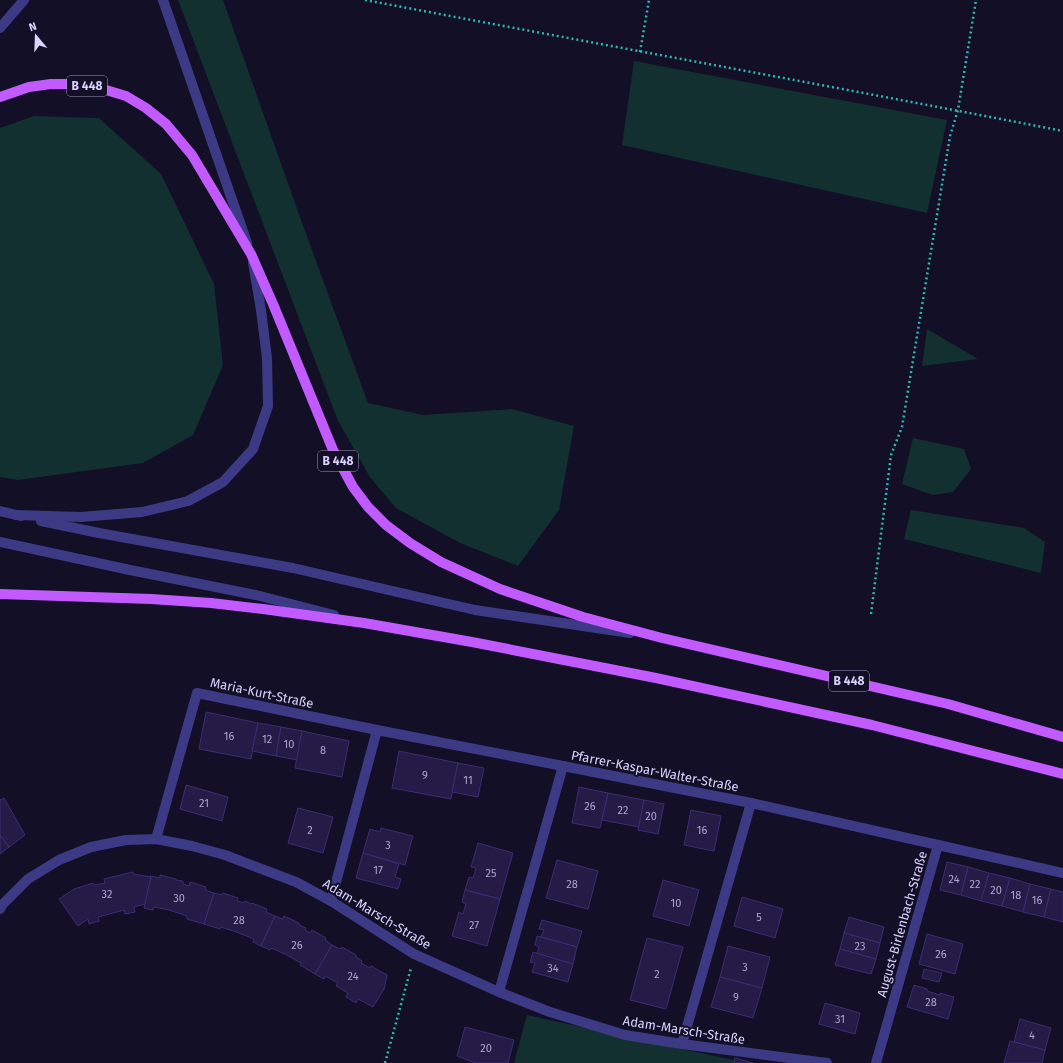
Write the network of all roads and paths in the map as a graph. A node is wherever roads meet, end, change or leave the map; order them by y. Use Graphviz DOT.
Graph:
graph roads {
  1 [pos="24,0"];
  2 [pos="163,0"];
  3 [pos="365,0"];
  4 [pos="649,0"];
  5 [pos="976,0"];
  6 [pos="0,28"];
  7 [pos="640,52"];
  8 [pos="0,96"];
  9 [pos="958,110"];
  10 [pos="1063,131"];
  11 [pos="251,254"];
  12 [pos="0,511"];
  13 [pos="16,515"];
  14 [pos="0,542"];
  15 [pos="0,594"];
  16 [pos="871,614"];
  17 [pos="364,623"];
  18 [pos="662,638"];
  19 [pos="377,730"];
  20 [pos="1063,737"];
  21 [pos="563,766"];
  22 [pos="1063,774"];
  23 [pos="751,803"];
  24 [pos="156,839"];
  25 [pos="938,845"];
  26 [pos="1063,873"];
  27 [pos="331,901"];
  28 [pos="0,909"];
  29 [pos="414,954"];
  30 [pos="499,992"];
  31 [pos="682,1044"];
  32 [pos="385,1063"];
  33 [pos="827,1063"];
  34 [pos="876,1063"];
  1 -- 6 [label="street"];
  2 -- 11 [label="street"];
  3 -- 7 [label="path"];
  4 -- 7 [label="path"];
  5 -- 9 [label="path"];
  7 -- 9 [label="path"];
  8 -- 11 [label="main road, B 448"];
  9 -- 10 [label="path"];
  9 -- 16 [label="path"];
  11 -- 13 [label="street"];
  11 -- 18 [label="main road, B 448"];
  12 -- 13 [label="street"];
  13 -- 18 [label="street"];
  14 -- 17 [label="street"];
  15 -- 17 [label="main road"];
  17 -- 22 [label="main road"];
  18 -- 20 [label="main road, B 448"];
  19 -- 21 [label="street, Maria-Kurt-Straße"];
  19 -- 24 [label="street, Maria-Kurt-Straße"];
  19 -- 27 [label="street"];
  21 -- 23 [label="street, Pfarrer-Kaspar-Walter-Straße"];
  21 -- 30 [label="street, Pfarrer-Kaspar-Walter-Straße"];
  23 -- 25 [label="street"];
  23 -- 31 [label="street, Pfarrer-Kaspar-Walter-Straße"];
  24 -- 27 [label="street, Adam-Marsch-Straße"];
  24 -- 28 [label="street, Adam-Marsch-Straße"];
  25 -- 26 [label="street, August-Birlenbach-Straße"];
  25 -- 34 [label="street, August-Birlenbach-Straße"];
  27 -- 29 [label="street, Adam-Marsch-Straße"];
  29 -- 30 [label="street, Adam-Marsch-Straße"];
  29 -- 32 [label="path"];
  30 -- 31 [label="street, Adam-Marsch-Straße"];
  31 -- 33 [label="street, Adam-Marsch-Straße"];
}
